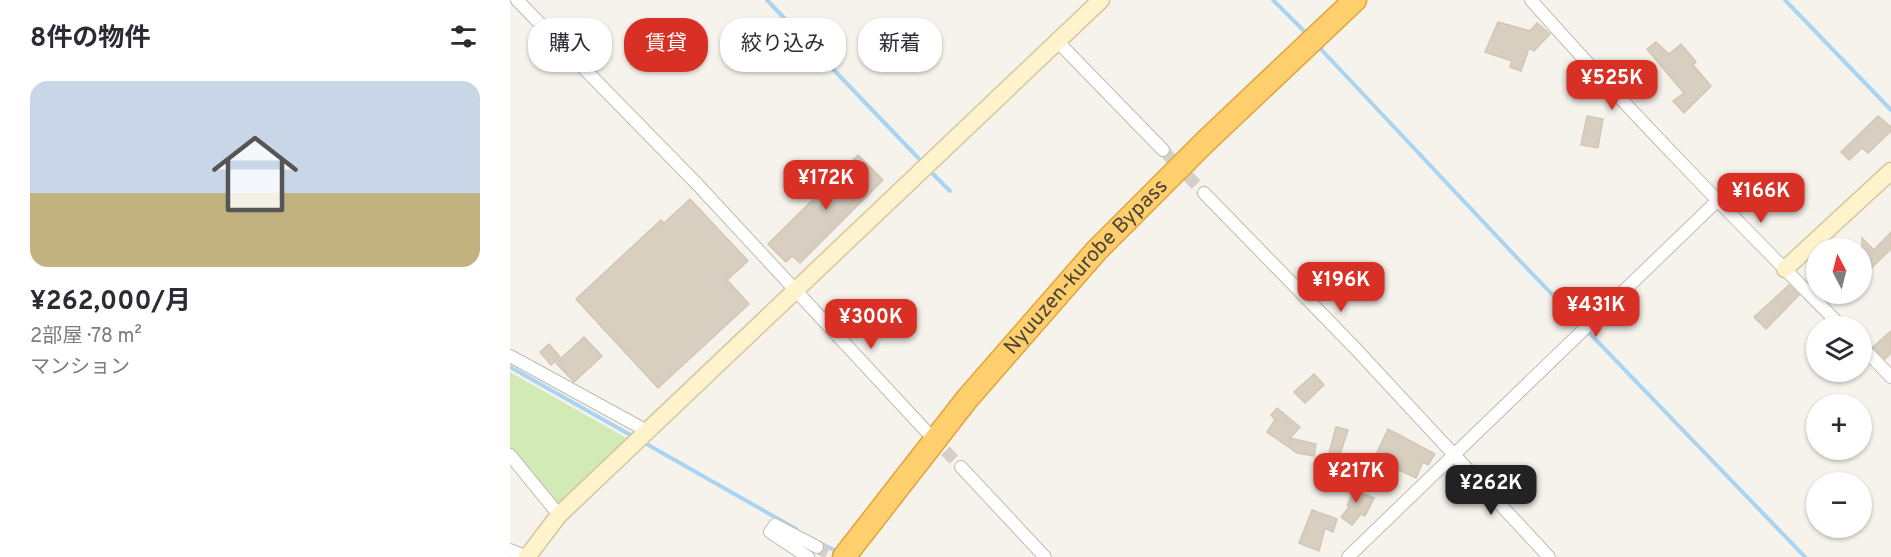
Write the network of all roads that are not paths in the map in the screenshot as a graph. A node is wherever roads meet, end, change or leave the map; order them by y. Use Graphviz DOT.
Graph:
graph roads {
  1 [pos="517,0"];
  2 [pos="1101,0"];
  3 [pos="1355,0"];
  4 [pos="1531,0"];
  5 [pos="1058,42"];
  6 [pos="1163,150"];
  7 [pos="1891,171"];
  8 [pos="1204,193"];
  9 [pos="1717,201"];
  10 [pos="1785,269"];
  11 [pos="796,288"];
  12 [pos="1831,316"];
  13 [pos="510,356"];
  14 [pos="1872,357"];
  15 [pos="1891,377"];
  16 [pos="926,430"];
  17 [pos="647,431"];
  18 [pos="1454,454"];
  19 [pos="510,455"];
  20 [pos="961,467"];
  21 [pos="560,515"];
  22 [pos="510,550"];
  23 [pos="527,557"];
  24 [pos="844,557"];
  25 [pos="1045,557"];
  26 [pos="1348,557"];
  27 [pos="1549,557"];
  1 -- 11 [label="street"];
  2 -- 5 [label="street"];
  3 -- 24 [label="highway, Nyuuzen-kurobe Bypass"];
  4 -- 9 [label="street"];
  5 -- 6 [label="street"];
  5 -- 11 [label="street"];
  7 -- 10 [label="street"];
  8 -- 18 [label="street"];
  9 -- 10 [label="street"];
  9 -- 18 [label="street"];
  10 -- 12 [label="street"];
  11 -- 16 [label="street"];
  11 -- 17 [label="street"];
  13 -- 17 [label="street"];
  14 -- 15 [label="street"];
  17 -- 21 [label="street"];
  18 -- 26 [label="street"];
  18 -- 27 [label="street"];
  19 -- 21 [label="street"];
  20 -- 25 [label="street"];
  21 -- 23 [label="street"];
  22 -- 23 [label="street"];
}
